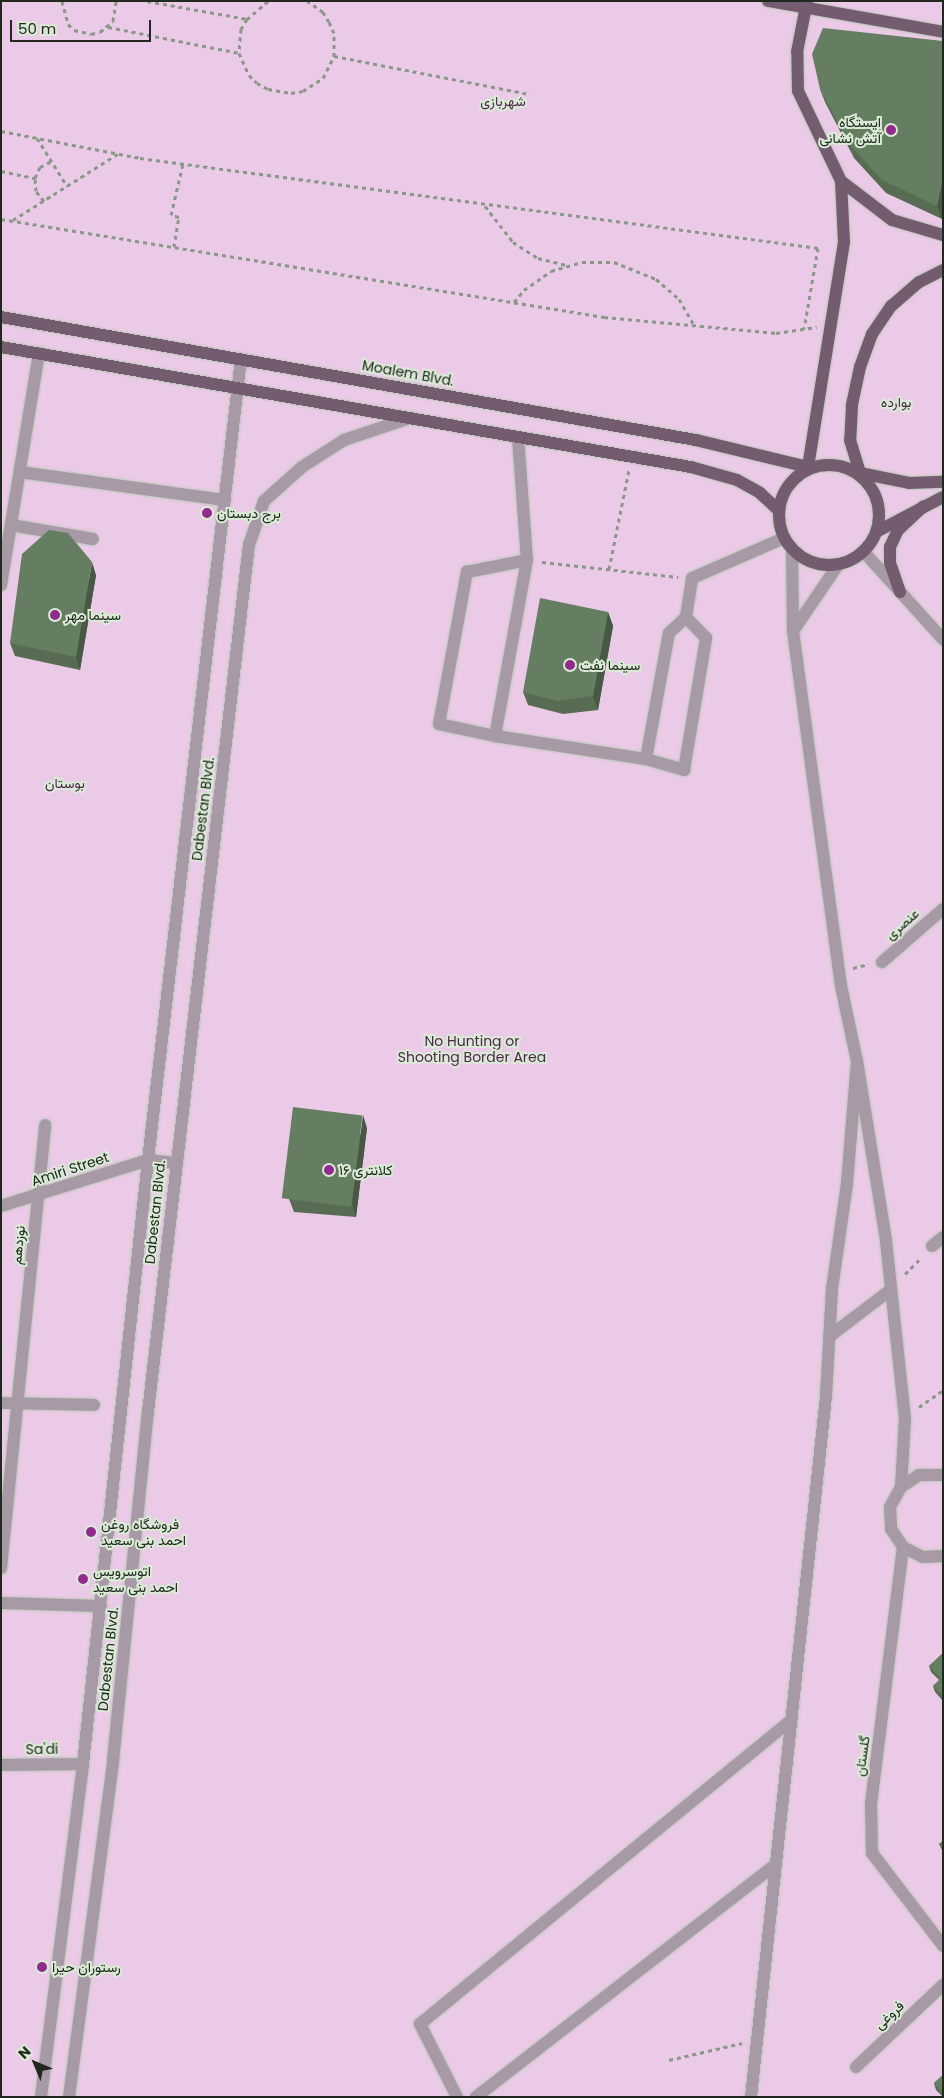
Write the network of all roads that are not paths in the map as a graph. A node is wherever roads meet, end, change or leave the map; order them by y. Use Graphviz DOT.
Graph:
graph roads {
  1 [pos="768,1"];
  2 [pos="806,4"];
  3 [pos="943,32"];
  4 [pos="840,181"];
  5 [pos="943,235"];
  6 [pos="943,270"];
  7 [pos="1,318"];
  8 [pos="1,347"];
  9 [pos="39,353"];
  10 [pos="242,359"];
  11 [pos="238,388"];
  12 [pos="410,418"];
  13 [pos="518,437"];
  14 [pos="808,468"];
  15 [pos="20,472"];
  16 [pos="860,474"];
  17 [pos="943,482"];
  18 [pos="943,497"];
  19 [pos="225,500"];
  20 [pos="924,506"];
  21 [pos="778,511"];
  22 [pos="11,526"];
  23 [pos="878,531"];
  24 [pos="784,538"];
  25 [pos="93,539"];
  26 [pos="792,549"];
  27 [pos="864,552"];
  28 [pos="527,560"];
  29 [pos="838,565"];
  30 [pos="1,585"];
  31 [pos="900,592"];
  32 [pos="686,616"];
  33 [pos="793,630"];
  34 [pos="943,640"];
  35 [pos="495,736"];
  36 [pos="646,759"];
  37 [pos="943,908"];
  38 [pos="882,962"];
  39 [pos="857,1061"];
  40 [pos="45,1125"];
  41 [pos="148,1160"];
  42 [pos="176,1163"];
  43 [pos="38,1194"];
  44 [pos="1,1206"];
  45 [pos="943,1237"];
  46 [pos="932,1246"];
  47 [pos="889,1291"];
  48 [pos="830,1336"];
  49 [pos="1,1403"];
  50 [pos="16,1404"];
  51 [pos="94,1405"];
  52 [pos="943,1475"];
  53 [pos="901,1487"];
  54 [pos="904,1547"];
  55 [pos="943,1556"];
  56 [pos="1,1568"];
  57 [pos="1,1602"];
  58 [pos="101,1606"];
  59 [pos="792,1720"];
  60 [pos="83,1764"];
  61 [pos="1,1765"];
  62 [pos="776,1864"];
  63 [pos="943,1946"];
  64 [pos="943,1985"];
  65 [pos="856,2067"];
  66 [pos="41,2097"];
  67 [pos="69,2097"];
  68 [pos="457,2097"];
  69 [pos="476,2097"];
  70 [pos="751,2097"];
  1 -- 2 [label="main road"];
  2 -- 3 [label="main road"];
  2 -- 4 [label="main road"];
  4 -- 5 [label="main road"];
  4 -- 14 [label="main road"];
  6 -- 16 [label="main road"];
  7 -- 10 [label="main road, Moalem Blvd."];
  8 -- 9 [label="main road"];
  9 -- 11 [label="main road"];
  9 -- 15 [label="street"];
  10 -- 11 [label="street, Dabestan Blvd."];
  10 -- 14 [label="main road, Moalem Blvd."];
  11 -- 12 [label="main road"];
  11 -- 19 [label="street, Dabestan Blvd."];
  12 -- 13 [label="main road"];
  12 -- 42 [label="street, Dabestan Blvd."];
  13 -- 21 [label="main road"];
  13 -- 28 [label="street"];
  14 -- 16 [label="main road"];
  14 -- 21 [label="main road"];
  15 -- 19 [label="street"];
  15 -- 22 [label="street"];
  16 -- 17 [label="main road"];
  16 -- 23 [label="main road"];
  18 -- 20 [label="main road"];
  19 -- 41 [label="street, Dabestan Blvd."];
  20 -- 23 [label="main road"];
  20 -- 31 [label="main road"];
  21 -- 24 [label="main road"];
  22 -- 25 [label="street"];
  22 -- 30 [label="street"];
  23 -- 27 [label="main road"];
  24 -- 26 [label="main road"];
  24 -- 32 [label="street"];
  26 -- 29 [label="main road"];
  26 -- 33 [label="street"];
  27 -- 29 [label="main road"];
  27 -- 31 [label="street"];
  28 -- 35 [label="street"];
  28 -- 35 [label="street"];
  29 -- 33 [label="street"];
  31 -- 34 [label="street"];
  32 -- 36 [label="street"];
  32 -- 36 [label="street"];
  33 -- 39 [label="street"];
  35 -- 36 [label="street"];
  37 -- 38 [label="street, عنصری"];
  39 -- 47 [label="street"];
  39 -- 48 [label="street"];
  40 -- 43 [label="street, نوزدهم"];
  41 -- 42 [label="street"];
  41 -- 43 [label="street, Amiri Street"];
  41 -- 58 [label="street, Dabestan Blvd."];
  42 -- 67 [label="street, Dabestan Blvd."];
  43 -- 44 [label="street, Amiri Street"];
  43 -- 50 [label="street, نوزدهم"];
  45 -- 46 [label="street"];
  47 -- 48 [label="street"];
  47 -- 53 [label="street"];
  48 -- 59 [label="street"];
  49 -- 50 [label="street"];
  50 -- 51 [label="street"];
  50 -- 56 [label="street, نوزدهم"];
  52 -- 53 [label="street"];
  53 -- 54 [label="street"];
  54 -- 55 [label="street"];
  54 -- 63 [label="street, گلستان"];
  57 -- 58 [label="street"];
  58 -- 60 [label="street, Dabestan Blvd."];
  59 -- 62 [label="street"];
  59 -- 68 [label="street"];
  60 -- 61 [label="street, Sa'di"];
  60 -- 66 [label="street, Dabestan Blvd."];
  62 -- 69 [label="street"];
  62 -- 70 [label="street"];
  64 -- 65 [label="street, فروغی"];
}
